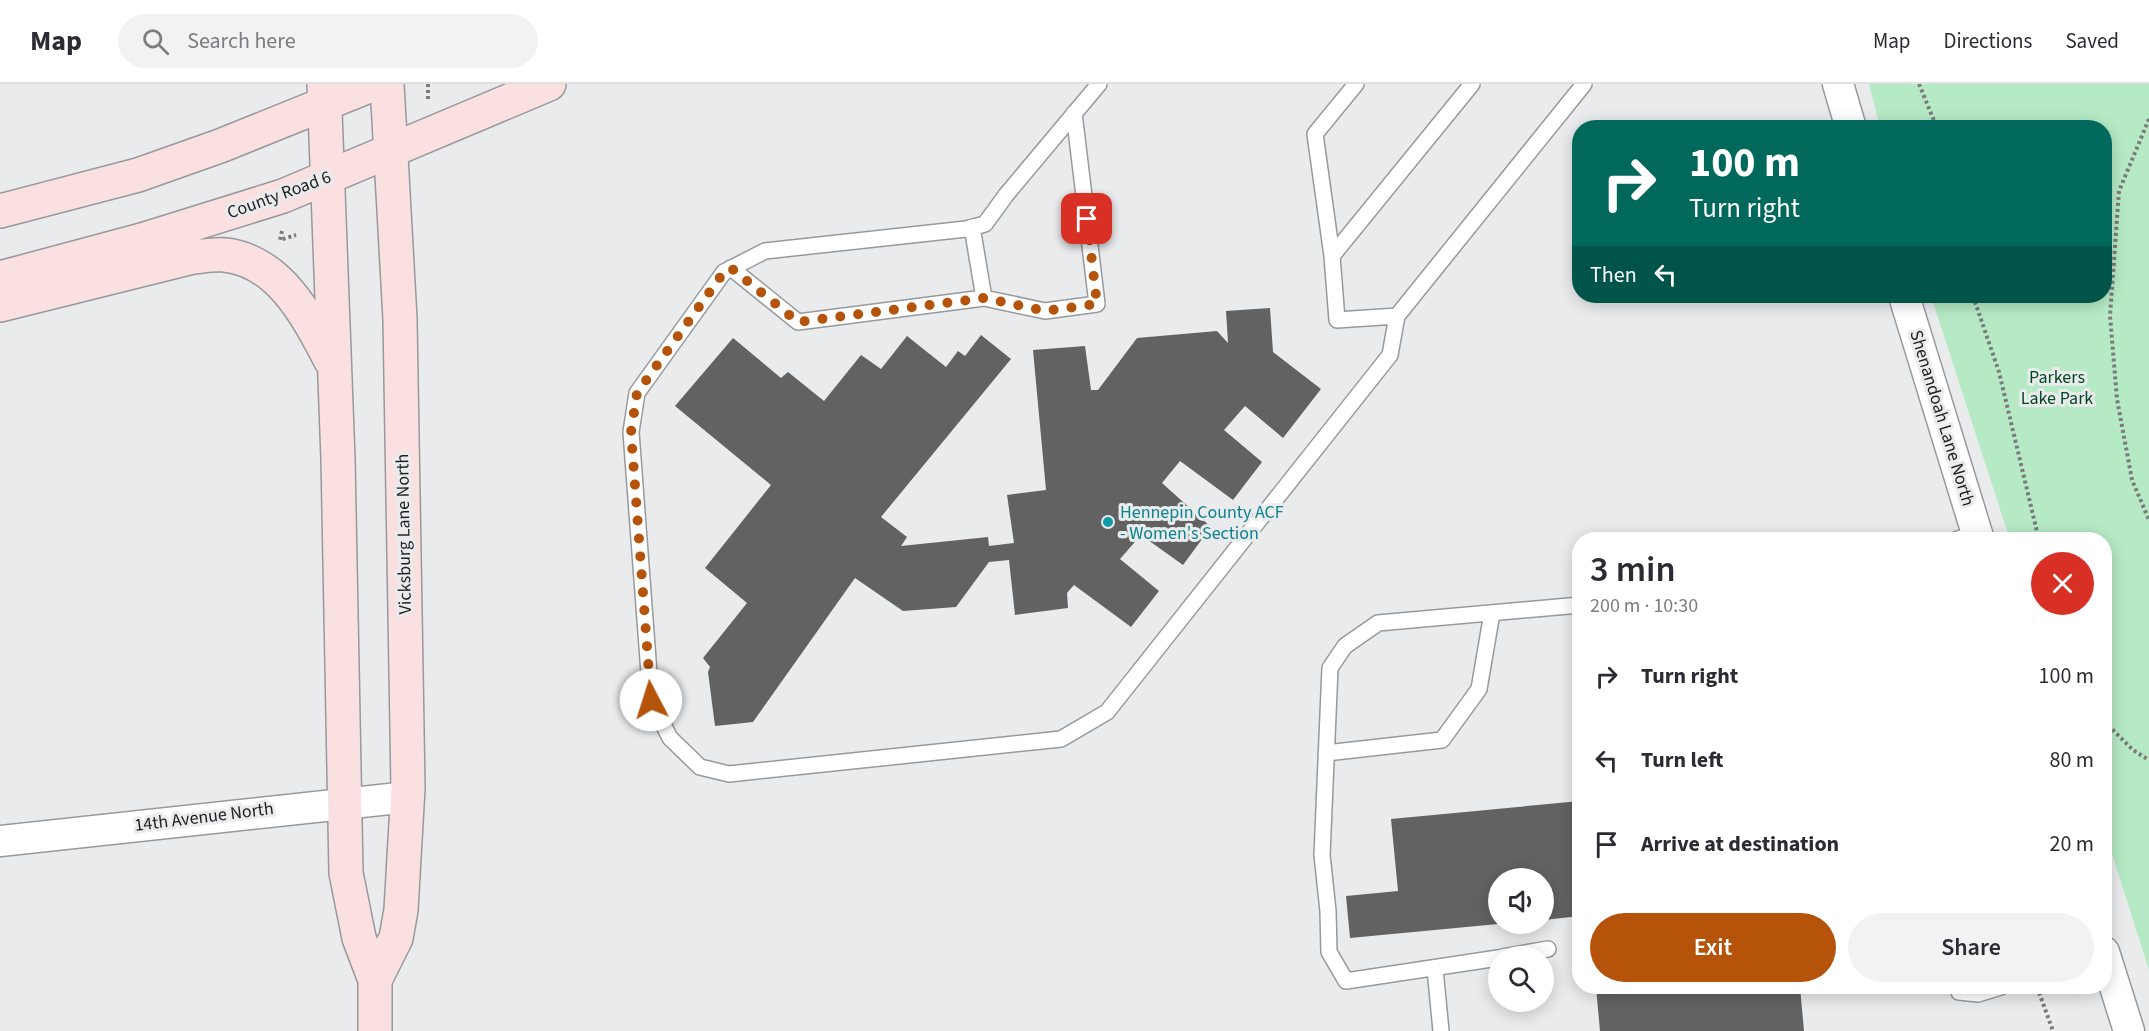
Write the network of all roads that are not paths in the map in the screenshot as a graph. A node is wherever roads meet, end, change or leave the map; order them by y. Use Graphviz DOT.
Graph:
graph roads {
  1 [pos="374,84"];
  2 [pos="387,84"];
  3 [pos="549,84"];
  4 [pos="1099,84"];
  5 [pos="1356,84"];
  6 [pos="1472,84"];
  7 [pos="1584,84"];
  8 [pos="1838,84"];
  9 [pos="324,94"];
  10 [pos="1074,113"];
  11 [pos="1849,120"];
  12 [pos="391,151"];
  13 [pos="327,178"];
  14 [pos="0,211"];
  15 [pos="972,227"];
  16 [pos="1332,256"];
  17 [pos="731,268"];
  18 [pos="0,278"];
  19 [pos="984,298"];
  20 [pos="1906,303"];
  21 [pos="0,305"];
  22 [pos="1397,316"];
  23 [pos="334,367"];
  24 [pos="1968,532"];
  25 [pos="1572,606"];
  26 [pos="1492,613"];
  27 [pos="1326,753"];
  28 [pos="408,796"];
  29 [pos="345,803"];
  30 [pos="0,841"];
  31 [pos="1488,959"];
  32 [pos="1435,969"];
  33 [pos="2112,976"];
  34 [pos="375,980"];
  35 [pos="375,1031"];
  36 [pos="1441,1031"];
  37 [pos="2129,1031"];
  1 -- 9 [label="main road"];
  2 -- 12 [label="main road, Vicksburg Lane North"];
  3 -- 12 [label="main road, County Road 6"];
  4 -- 10 [label="lane"];
  5 -- 16 [label="lane"];
  6 -- 16 [label="lane"];
  7 -- 22 [label="lane"];
  8 -- 11 [label="street"];
  9 -- 13 [label="main road, Vicksburg Lane North"];
  9 -- 14 [label="main road"];
  10 -- 15 [label="lane"];
  10 -- 19 [label="lane"];
  12 -- 13 [label="main road, County Road 6"];
  12 -- 28 [label="main road, Vicksburg Lane North"];
  13 -- 18 [label="main road, County Road 6"];
  13 -- 23 [label="main road, Vicksburg Lane North"];
  15 -- 17 [label="lane"];
  15 -- 19 [label="lane"];
  16 -- 22 [label="lane"];
  17 -- 19 [label="lane"];
  17 -- 22 [label="lane"];
  20 -- 24 [label="street, Shenandoah Lane North"];
  21 -- 23 [label="main road"];
  23 -- 29 [label="main road, Vicksburg Lane North"];
  25 -- 26 [label="lane"];
  26 -- 27 [label="lane"];
  26 -- 27 [label="lane"];
  27 -- 32 [label="lane"];
  28 -- 29 [label="street, 14th Avenue North"];
  28 -- 34 [label="main road, Vicksburg Lane North"];
  29 -- 30 [label="street, 14th Avenue North"];
  29 -- 34 [label="main road, Vicksburg Lane North"];
  31 -- 32 [label="lane"];
  32 -- 36 [label="lane"];
  33 -- 37 [label="street"];
  34 -- 35 [label="main road, Vicksburg Lane North"];
}
